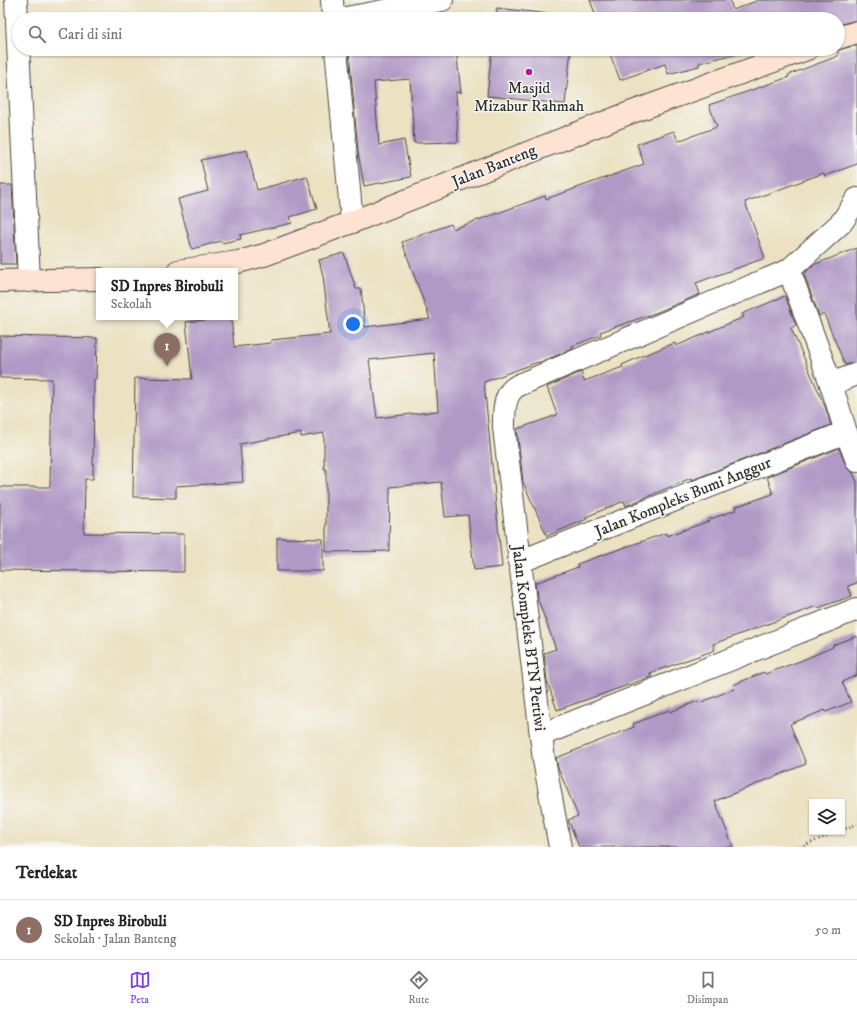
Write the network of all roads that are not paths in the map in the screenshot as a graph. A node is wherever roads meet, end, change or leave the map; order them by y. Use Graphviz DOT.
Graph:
graph roads {
  1 [pos="16,0"];
  2 [pos="332,0"];
  3 [pos="442,0"];
  4 [pos="17,12"];
  5 [pos="333,12"];
  6 [pos="378,12"];
  7 [pos="857,32"];
  8 [pos="845,36"];
  9 [pos="19,56"];
  10 [pos="337,56"];
  11 [pos="788,56"];
  12 [pos="857,199"];
  13 [pos="352,222"];
  14 [pos="198,268"];
  15 [pos="789,270"];
  16 [pos="96,279"];
  17 [pos="0,281"];
  18 [pos="29,281"];
  19 [pos="857,374"];
  20 [pos="831,384"];
  21 [pos="846,432"];
  22 [pos="857,461"];
  23 [pos="520,562"];
  24 [pos="857,609"];
  25 [pos="541,735"];
  26 [pos="560,847"];
  1 -- 4 [label="street"];
  2 -- 5 [label="street"];
  3 -- 6 [label="street"];
  7 -- 8 [label="street"];
  9 -- 18 [label="street"];
  10 -- 13 [label="street"];
  11 -- 13 [label="street, Jalan Banteng"];
  12 -- 15 [label="street"];
  13 -- 14 [label="street, Jalan Banteng"];
  15 -- 20 [label="street"];
  15 -- 23 [label="street, Jalan Kompleks BTN Pertiwi"];
  16 -- 18 [label="street"];
  17 -- 18 [label="street"];
  19 -- 20 [label="street"];
  20 -- 21 [label="street"];
  21 -- 22 [label="street"];
  21 -- 23 [label="street, Jalan Kompleks Bumi Anggur"];
  23 -- 25 [label="street, Jalan Kompleks BTN Pertiwi"];
  24 -- 25 [label="street"];
  25 -- 26 [label="street, Jalan Kompleks BTN Pertiwi"];
}
